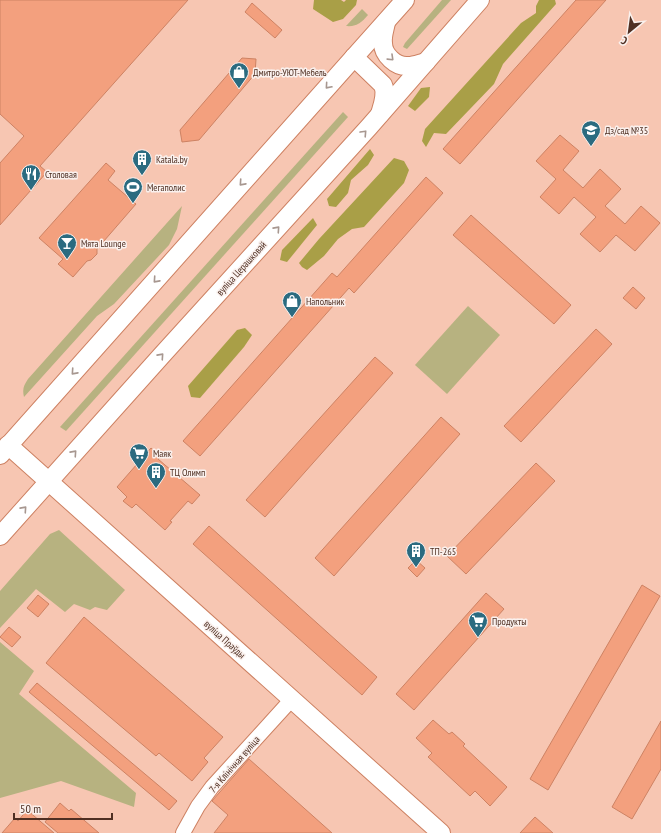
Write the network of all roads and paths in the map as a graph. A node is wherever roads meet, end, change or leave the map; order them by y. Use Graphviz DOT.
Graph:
graph roads {
  1 [pos="405,0"];
  2 [pos="480,0"];
  3 [pos="386,22"];
  4 [pos="354,57"];
  5 [pos="426,62"];
  6 [pos="411,79"];
  7 [pos="380,114"];
  8 [pos="4,450"];
  9 [pos="48,482"];
  10 [pos="0,536"];
  11 [pos="292,699"];
  12 [pos="183,833"];
  13 [pos="441,833"];
  1 -- 3 [label="main road"];
  2 -- 5 [label="main road, вуліца Церашковай"];
  3 -- 4 [label="main road"];
  3 -- 5 [label="main road, one-way"];
  4 -- 6 [label="main road"];
  4 -- 7 [label="main road"];
  4 -- 8 [label="main road, one-way"];
  5 -- 6 [label="main road, вуліца Церашковай"];
  6 -- 7 [label="main road, вуліца Церашковай"];
  9 -- 7 [label="main road, вуліца Церашковай, one-way"];
  8 -- 9 [label="main road, вуліца Праўды"];
  10 -- 9 [label="main road, вуліца Церашковай, one-way"];
  9 -- 11 [label="main road, вуліца Праўды"];
  11 -- 12 [label="street, 7-я Клінічная вуліца"];
  11 -- 13 [label="main road, вуліца Праўды"];
}
